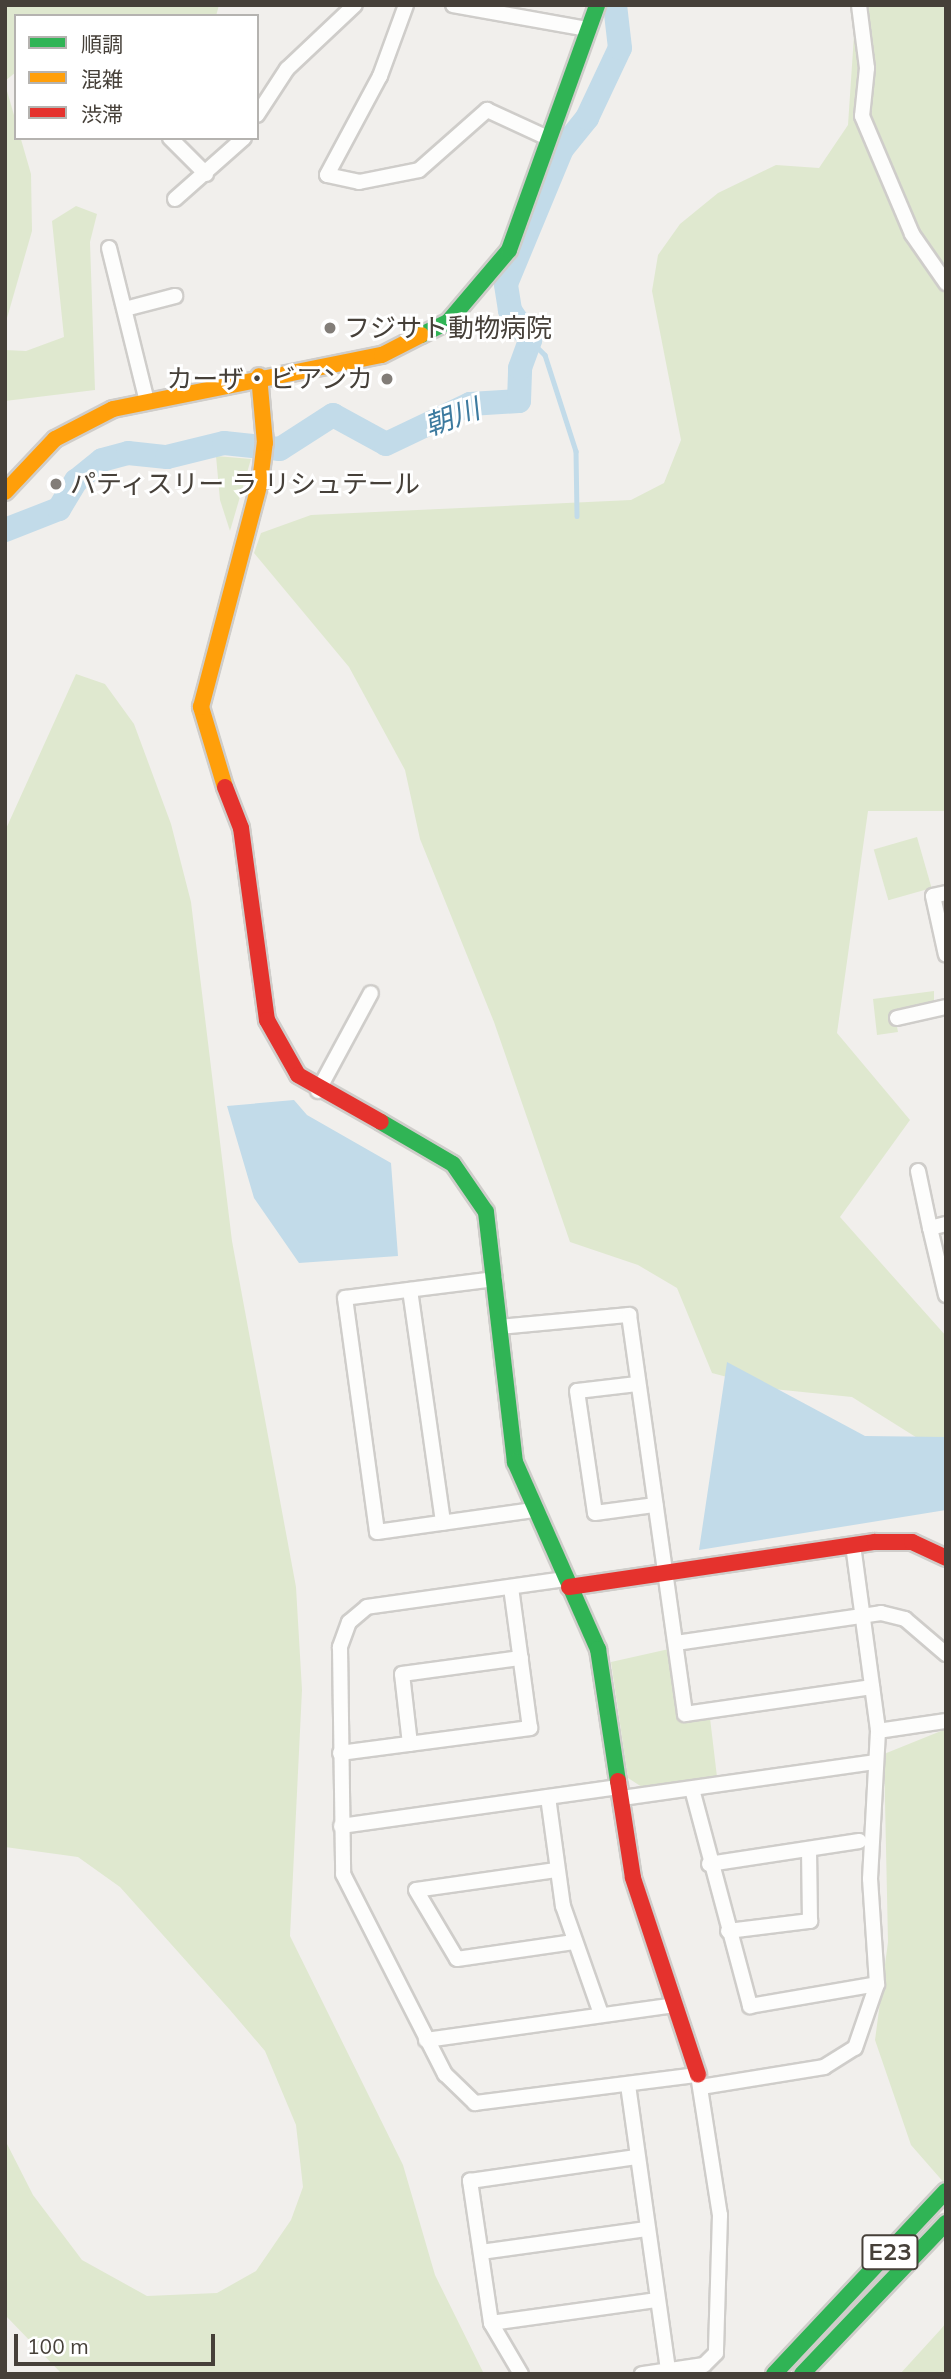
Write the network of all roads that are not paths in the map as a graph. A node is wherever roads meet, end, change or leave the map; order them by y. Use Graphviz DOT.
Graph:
graph roads {
  1 [pos="355,5"];
  2 [pos="406,5"];
  3 [pos="453,5"];
  4 [pos="597,5"];
  5 [pos="859,5"];
  6 [pos="588,29"];
  7 [pos="259,112"];
  8 [pos="550,139"];
  9 [pos="172,140"];
  10 [pos="242,140"];
  11 [pos="206,174"];
  12 [pos="175,199"];
  13 [pos="109,248"];
  14 [pos="946,283"];
  15 [pos="175,296"];
  16 [pos="125,309"];
  17 [pos="259,376"];
  18 [pos="146,398"];
  19 [pos="5,492"];
  20 [pos="946,893"];
  21 [pos="946,955"];
  22 [pos="371,993"];
  23 [pos="946,1007"];
  24 [pos="897,1018"];
  25 [pos="318,1091"];
  26 [pos="918,1171"];
  27 [pos="946,1224"];
  28 [pos="930,1228"];
  29 [pos="495,1279"];
  30 [pos="410,1290"];
  31 [pos="946,1295"];
  32 [pos="499,1327"];
  33 [pos="637,1384"];
  34 [pos="655,1505"];
  35 [pos="533,1510"];
  36 [pos="443,1523"];
  37 [pos="853,1545"];
  38 [pos="946,1558"];
  39 [pos="666,1573"];
  40 [pos="567,1583"];
  41 [pos="511,1587"];
  42 [pos="862,1616"];
  43 [pos="676,1643"];
  44 [pos="946,1654"];
  45 [pos="521,1658"];
  46 [pos="872,1687"];
  47 [pos="946,1721"];
  48 [pos="878,1731"];
  49 [pos="410,1744"];
  50 [pos="340,1753"];
  51 [pos="874,1762"];
  52 [pos="692,1789"];
  53 [pos="621,1793"];
  54 [pos="548,1797"];
  55 [pos="341,1826"];
  56 [pos="859,1841"];
  57 [pos="810,1849"];
  58 [pos="709,1864"];
  59 [pos="555,1870"];
  60 [pos="729,1931"];
  61 [pos="574,1942"];
  62 [pos="877,1984"];
  63 [pos="675,2004"];
  64 [pos="601,2014"];
  65 [pos="426,2040"];
  66 [pos="699,2081"];
  67 [pos="628,2085"];
  68 [pos="636,2157"];
  69 [pos="946,2191"];
  70 [pos="946,2223"];
  71 [pos="646,2229"];
  72 [pos="481,2252"];
  73 [pos="657,2300"];
  74 [pos="491,2323"];
  75 [pos="668,2370"];
  76 [pos="521,2374"];
  77 [pos="642,2374"];
  78 [pos="774,2374"];
  79 [pos="802,2374"];
  1 -- 7 [label="street"];
  2 -- 8 [label="street"];
  3 -- 6 [label="street"];
  4 -- 6 [label="main road"];
  5 -- 14 [label="street"];
  6 -- 8 [label="main road"];
  8 -- 17 [label="main road"];
  9 -- 11 [label="street"];
  10 -- 11 [label="street"];
  11 -- 12 [label="street"];
  13 -- 16 [label="street"];
  15 -- 16 [label="street"];
  16 -- 18 [label="street"];
  17 -- 18 [label="main road"];
  17 -- 25 [label="main road"];
  18 -- 19 [label="main road"];
  20 -- 21 [label="street"];
  22 -- 25 [label="street"];
  23 -- 24 [label="street"];
  25 -- 29 [label="main road"];
  26 -- 28 [label="street"];
  27 -- 28 [label="street"];
  28 -- 31 [label="street"];
  29 -- 30 [label="street"];
  29 -- 32 [label="main road"];
  30 -- 36 [label="street"];
  30 -- 36 [label="street"];
  32 -- 33 [label="street"];
  32 -- 35 [label="main road"];
  33 -- 34 [label="street"];
  33 -- 34 [label="street"];
  34 -- 39 [label="street"];
  35 -- 36 [label="street"];
  35 -- 40 [label="main road"];
  37 -- 38 [label="main road"];
  37 -- 39 [label="main road"];
  37 -- 42 [label="street"];
  39 -- 40 [label="main road"];
  39 -- 43 [label="street"];
  40 -- 41 [label="street"];
  40 -- 53 [label="main road"];
  41 -- 45 [label="street"];
  41 -- 50 [label="street"];
  42 -- 43 [label="street"];
  42 -- 44 [label="street"];
  42 -- 46 [label="street"];
  43 -- 46 [label="street"];
  45 -- 49 [label="street"];
  45 -- 49 [label="street"];
  46 -- 48 [label="street"];
  47 -- 48 [label="street"];
  48 -- 51 [label="street"];
  49 -- 50 [label="street"];
  50 -- 55 [label="street"];
  51 -- 52 [label="street"];
  51 -- 62 [label="street"];
  52 -- 53 [label="street"];
  52 -- 58 [label="street"];
  53 -- 54 [label="street"];
  53 -- 63 [label="main road"];
  54 -- 55 [label="street"];
  54 -- 59 [label="street"];
  55 -- 65 [label="street"];
  56 -- 57 [label="street"];
  57 -- 58 [label="street"];
  57 -- 60 [label="street"];
  58 -- 60 [label="street"];
  59 -- 61 [label="street"];
  59 -- 61 [label="street"];
  60 -- 62 [label="street"];
  61 -- 64 [label="street"];
  62 -- 66 [label="street"];
  63 -- 64 [label="street"];
  63 -- 66 [label="main road"];
  64 -- 65 [label="street"];
  65 -- 67 [label="street"];
  66 -- 67 [label="street"];
  66 -- 75 [label="street"];
  67 -- 68 [label="street"];
  68 -- 71 [label="street"];
  68 -- 72 [label="street"];
  69 -- 78 [label="main road, E23"];
  70 -- 79 [label="main road, E23"];
  71 -- 72 [label="street"];
  71 -- 73 [label="street"];
  72 -- 74 [label="street"];
  73 -- 74 [label="street"];
  73 -- 75 [label="street"];
  74 -- 76 [label="street"];
  75 -- 77 [label="street"];
}
